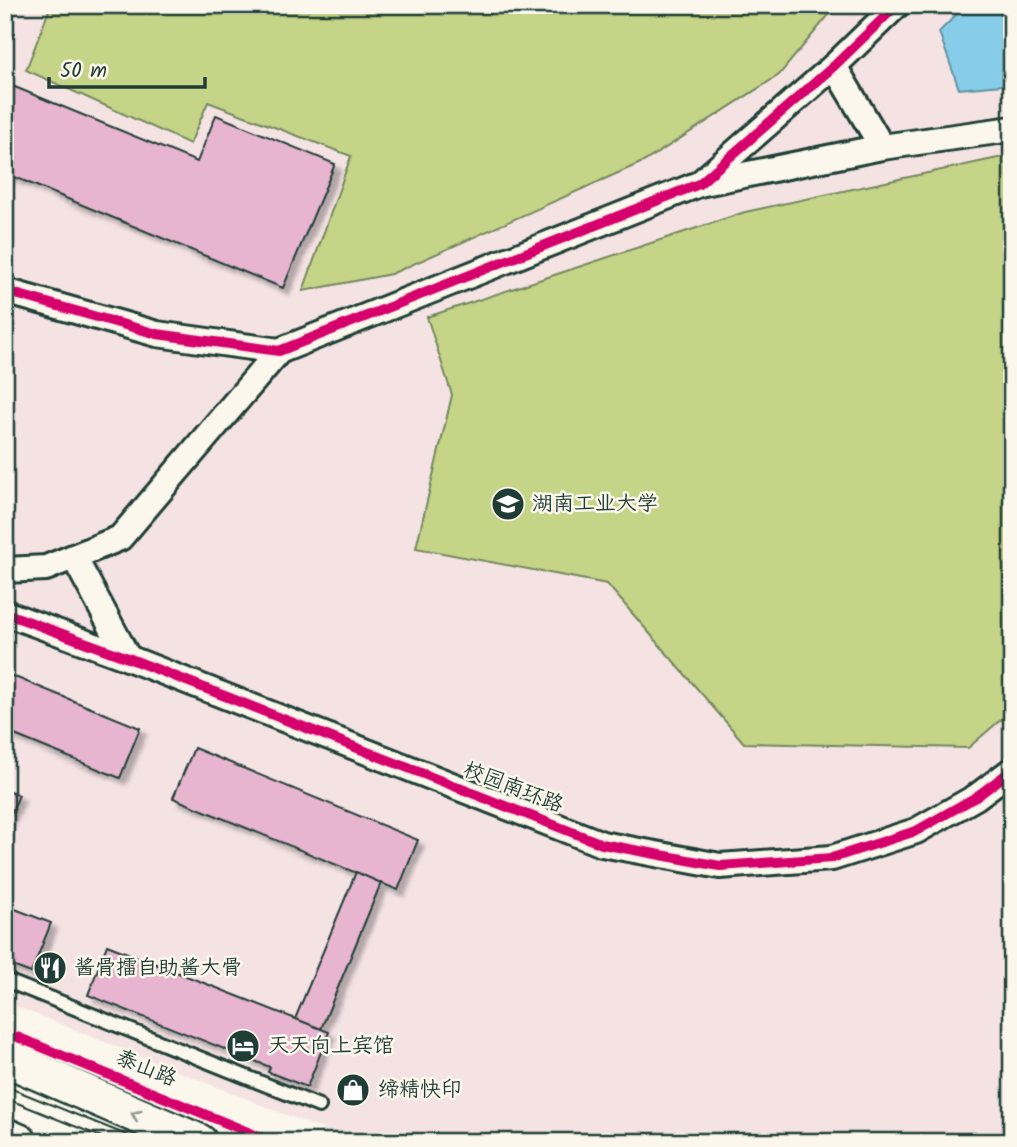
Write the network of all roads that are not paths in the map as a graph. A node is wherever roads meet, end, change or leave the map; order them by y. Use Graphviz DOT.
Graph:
graph roads {
  1 [pos="897,5"];
  2 [pos="834,66"];
  3 [pos="1012,129"];
  4 [pos="882,147"];
  5 [pos="699,184"];
  6 [pos="5,292"];
  7 [pos="279,351"];
  8 [pos="74,557"];
  9 [pos="5,570"];
  10 [pos="5,613"];
  11 [pos="128,658"];
  12 [pos="1012,770"];
  13 [pos="5,980"];
  14 [pos="5,1058"];
  15 [pos="319,1107"];
  16 [pos="5,1136"];
  17 [pos="19,1142"];
  18 [pos="199,1142"];
  1 -- 2 [label="street"];
  2 -- 4 [label="street"];
  2 -- 5 [label="street"];
  3 -- 4 [label="street"];
  4 -- 5 [label="street"];
  5 -- 7 [label="street"];
  6 -- 7 [label="street"];
  7 -- 8 [label="street"];
  8 -- 9 [label="street"];
  8 -- 11 [label="street"];
  10 -- 11 [label="street, 校园南环路"];
  11 -- 12 [label="street, 校园南环路"];
  13 -- 15 [label="lane"];
  18 -- 14 [label="main road, one-way"];
  16 -- 17 [label="main road"];
}
